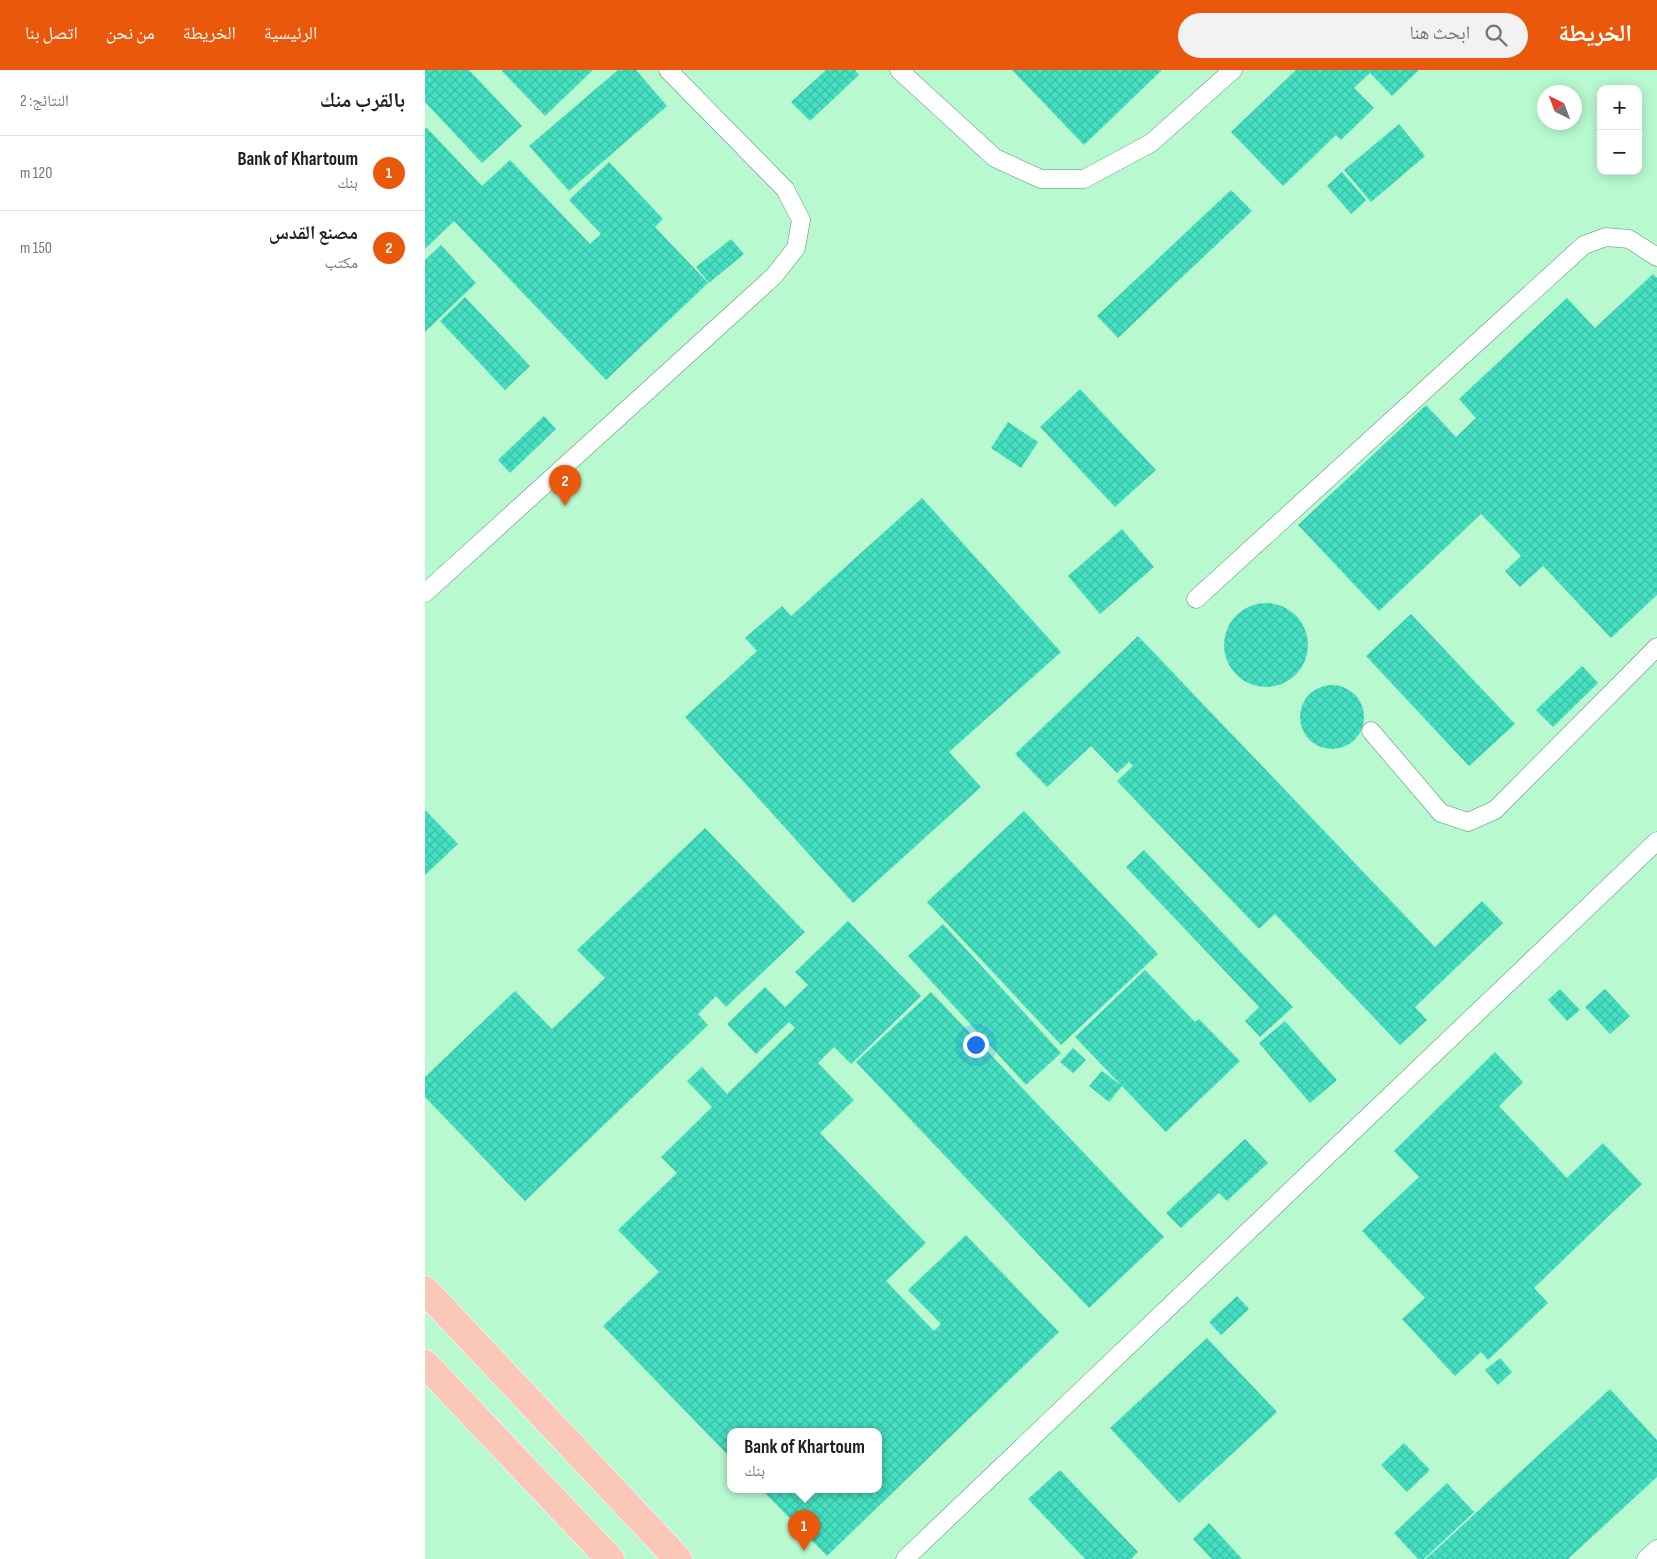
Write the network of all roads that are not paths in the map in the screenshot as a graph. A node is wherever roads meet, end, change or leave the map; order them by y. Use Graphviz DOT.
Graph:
graph roads {
  1 [pos="668,70"];
  2 [pos="899,70"];
  3 [pos="1233,70"];
  4 [pos="1657,256"];
  5 [pos="425,593"];
  6 [pos="1196,599"];
  7 [pos="1657,647"];
  8 [pos="1371,731"];
  9 [pos="1657,841"];
  10 [pos="425,1290"];
  11 [pos="425,1364"];
  12 [pos="1657,1549"];
  13 [pos="610,1559"];
  14 [pos="678,1559"];
  15 [pos="905,1559"];
  16 [pos="1646,1559"];
  1 -- 5 [label="lane"];
  2 -- 3 [label="lane"];
  4 -- 6 [label="lane"];
  7 -- 8 [label="lane"];
  9 -- 15 [label="lane"];
  10 -- 14 [label="main road"];
  11 -- 13 [label="main road"];
  12 -- 16 [label="lane"];
}
